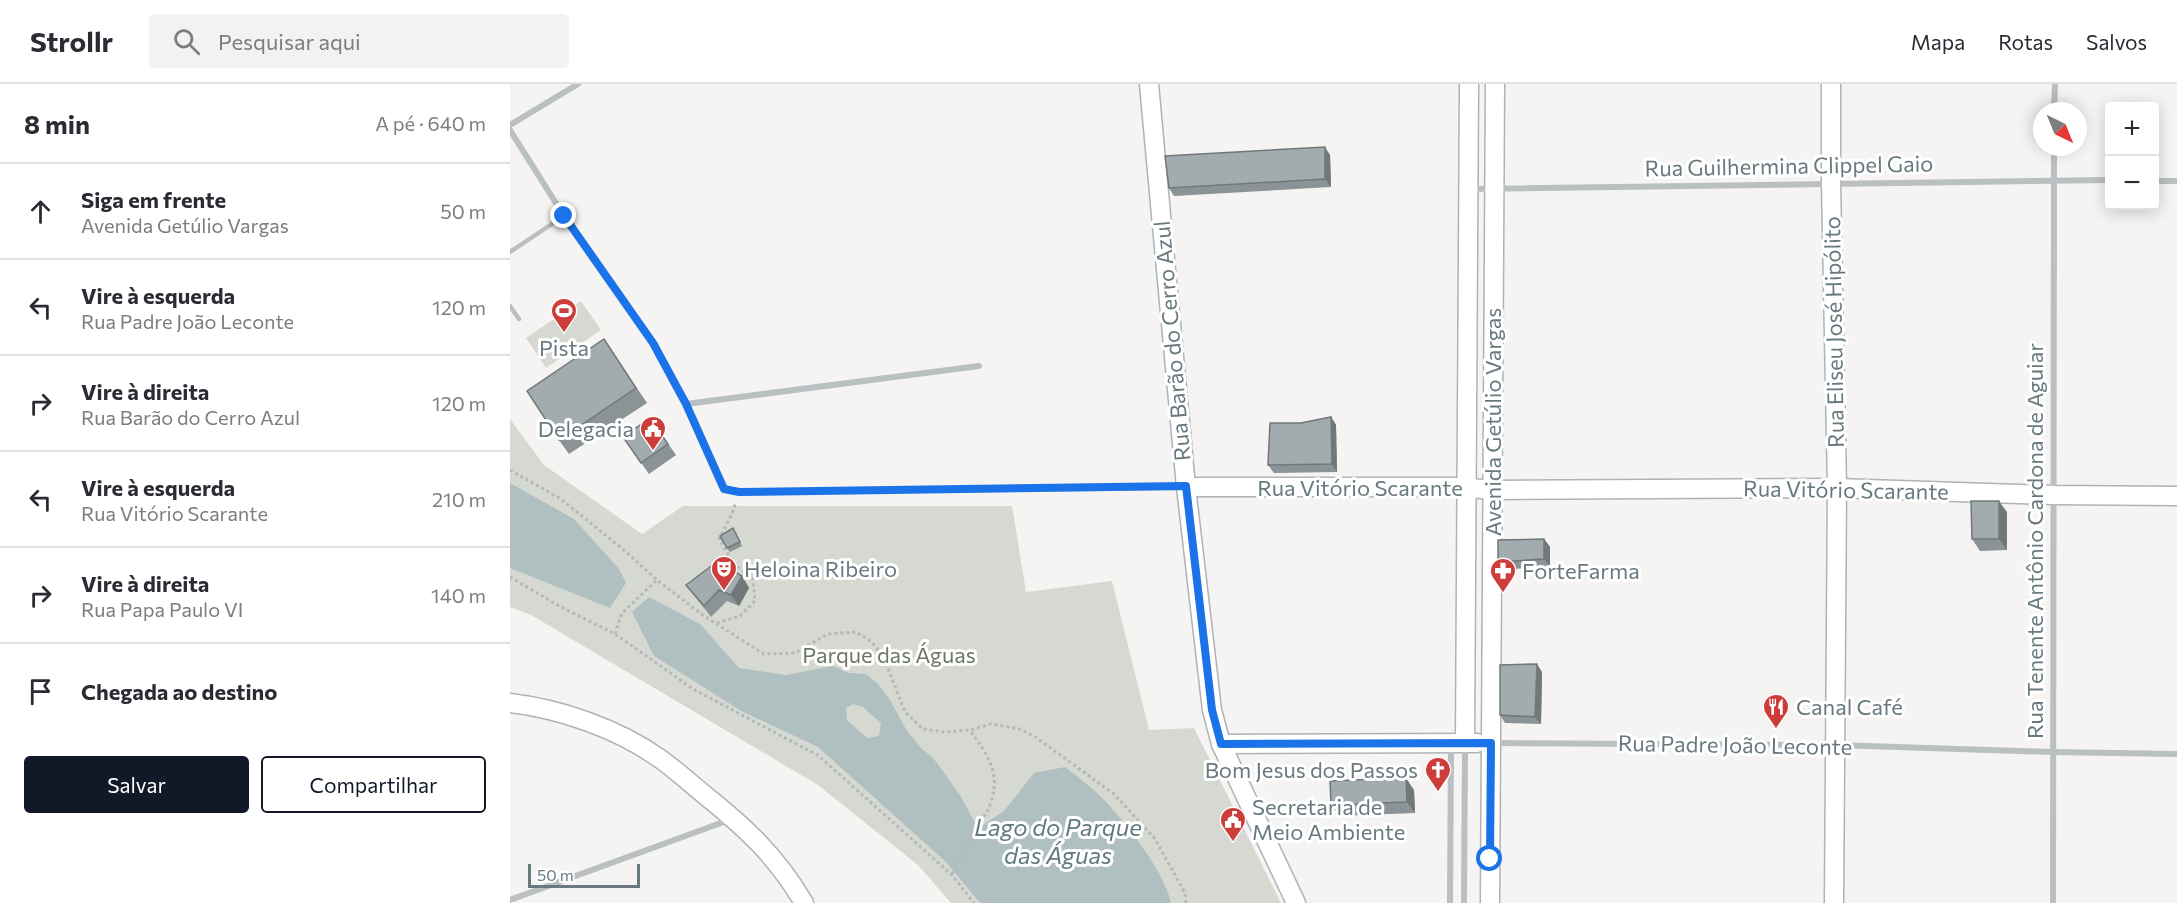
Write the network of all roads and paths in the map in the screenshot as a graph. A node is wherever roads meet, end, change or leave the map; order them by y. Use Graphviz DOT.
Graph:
graph roads {
  1 [pos="578,84"];
  2 [pos="1149,84"];
  3 [pos="1469,84"];
  4 [pos="1495,84"];
  5 [pos="1831,84"];
  6 [pos="2055,84"];
  7 [pos="2054,102"];
  8 [pos="510,125"];
  9 [pos="510,130"];
  10 [pos="2054,156"];
  11 [pos="2054,180"];
  12 [pos="2105,180"];
  13 [pos="2159,181"];
  14 [pos="2177,181"];
  15 [pos="1831,183"];
  16 [pos="1495,188"];
  17 [pos="1468,189"];
  18 [pos="564,216"];
  19 [pos="510,252"];
  20 [pos="510,306"];
  21 [pos="519,320"];
  22 [pos="979,366"];
  23 [pos="686,404"];
  24 [pos="510,470"];
  25 [pos="1186,486"];
  26 [pos="1467,488"];
  27 [pos="1837,488"];
  28 [pos="1493,490"];
  29 [pos="739,492"];
  30 [pos="2053,495"];
  31 [pos="2177,496"];
  32 [pos="510,577"];
  33 [pos="657,580"];
  34 [pos="717,623"];
  35 [pos="615,634"];
  36 [pos="510,703"];
  37 [pos="970,730"];
  38 [pos="1458,743"];
  39 [pos="1491,743"];
  40 [pos="1221,744"];
  41 [pos="1836,745"];
  42 [pos="2053,752"];
  43 [pos="2177,754"];
  44 [pos="733,818"];
  45 [pos="953,873"];
  46 [pos="510,900"];
  47 [pos="802,903"];
  48 [pos="974,903"];
  49 [pos="1186,903"];
  50 [pos="1296,903"];
  51 [pos="1450,903"];
  52 [pos="1464,903"];
  53 [pos="1490,903"];
  54 [pos="1834,903"];
  55 [pos="2053,903"];
  1 -- 8 [label="street"];
  2 -- 25 [label="main road, Rua Barão do Cerro Azul"];
  3 -- 17 [label="main road, Avenida Getúlio Vargas"];
  4 -- 16 [label="main road, Avenida Getúlio Vargas"];
  5 -- 15 [label="main road, Rua Eliseu José Hipólito"];
  6 -- 7 [label="street"];
  9 -- 18 [label="street"];
  10 -- 11 [label="street, Rua Tenente Antônio Cardona de Aguiar"];
  11 -- 12 [label="street, Rua Guilhermina Clippel Gaio"];
  11 -- 15 [label="street, Rua Guilhermina Clippel Gaio"];
  11 -- 30 [label="street, Rua Tenente Antônio Cardona de Aguiar"];
  13 -- 14 [label="street"];
  15 -- 16 [label="street, Rua Guilhermina Clippel Gaio"];
  15 -- 27 [label="main road, Rua Eliseu José Hipólito"];
  16 -- 17 [label="street, Rua Guilhermina Clippel Gaio"];
  16 -- 28 [label="main road, Avenida Getúlio Vargas"];
  17 -- 26 [label="main road, Avenida Getúlio Vargas"];
  18 -- 19 [label="lane"];
  18 -- 23 [label="street"];
  20 -- 21 [label="lane"];
  22 -- 23 [label="street"];
  23 -- 29 [label="street, Rua Vitório Scarante"];
  24 -- 33 [label="path"];
  25 -- 26 [label="main road, Rua Vitório Scarante"];
  25 -- 29 [label="street, Rua Vitório Scarante"];
  25 -- 40 [label="main road, Rua Barão do Cerro Azul"];
  26 -- 28 [label="main road, Rua Vitório Scarante"];
  26 -- 38 [label="main road, Avenida Getúlio Vargas"];
  27 -- 28 [label="main road, Rua Vitório Scarante"];
  27 -- 30 [label="main road, Rua Vitório Scarante"];
  27 -- 41 [label="main road, Rua Eliseu José Hipólito"];
  28 -- 39 [label="main road, Avenida Getúlio Vargas"];
  29 -- 34 [label="path"];
  30 -- 31 [label="main road, Rua Vitório Scarante"];
  30 -- 42 [label="street, Rua Tenente Antônio Cardona de Aguiar"];
  32 -- 35 [label="path"];
  33 -- 34 [label="path"];
  33 -- 35 [label="path"];
  34 -- 37 [label="path"];
  35 -- 45 [label="path"];
  36 -- 44 [label="main road"];
  37 -- 45 [label="path"];
  37 -- 49 [label="path"];
  38 -- 39 [label="main road, Rua Padre João Leconte"];
  38 -- 40 [label="main road, Rua Padre João Leconte"];
  38 -- 51 [label="street, Avenida Getúlio Vargas"];
  38 -- 52 [label="street, Avenida Getúlio Vargas"];
  39 -- 41 [label="street, Rua Padre João Leconte"];
  39 -- 53 [label="main road, Avenida Getúlio Vargas"];
  40 -- 50 [label="main road, Rua Barão do Cerro Azul"];
  41 -- 42 [label="street, Rua Padre João Leconte"];
  41 -- 54 [label="main road, Rua Eliseu José Hipólito"];
  42 -- 43 [label="street, Rua Padre João Leconte"];
  42 -- 55 [label="street, Rua Tenente Antônio Cardona de Aguiar"];
  44 -- 46 [label="street"];
  44 -- 47 [label="main road"];
  45 -- 48 [label="path"];
}
